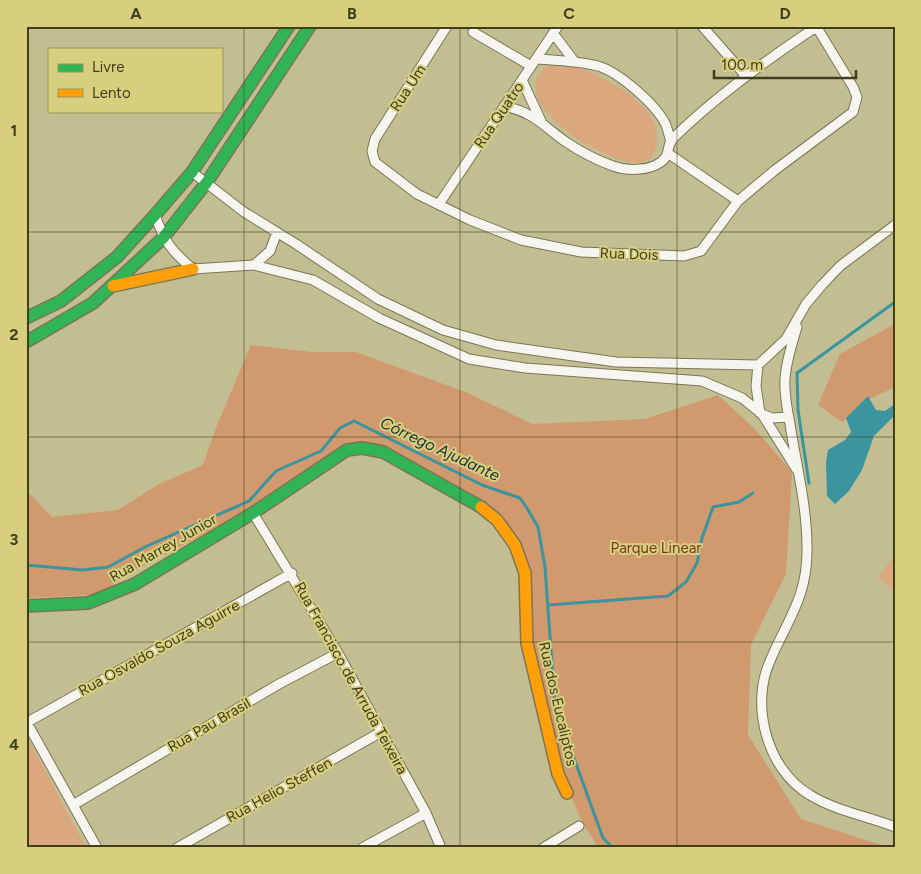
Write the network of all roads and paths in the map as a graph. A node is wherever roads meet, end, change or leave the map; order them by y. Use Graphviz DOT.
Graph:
graph roads {
  1 [pos="289,26"];
  2 [pos="310,26"];
  3 [pos="447,26"];
  4 [pos="702,26"];
  5 [pos="816,26"];
  6 [pos="556,30"];
  7 [pos="473,32"];
  8 [pos="574,61"];
  9 [pos="534,62"];
  10 [pos="746,76"];
  11 [pos="522,80"];
  12 [pos="504,106"];
  13 [pos="542,123"];
  14 [pos="666,123"];
  15 [pos="687,125"];
  16 [pos="671,142"];
  17 [pos="372,150"];
  18 [pos="669,154"];
  19 [pos="192,172"];
  20 [pos="207,182"];
  21 [pos="738,201"];
  22 [pos="439,204"];
  23 [pos="155,215"];
  24 [pos="895,225"];
  25 [pos="277,232"];
  26 [pos="163,238"];
  27 [pos="254,265"];
  28 [pos="193,270"];
  29 [pos="113,286"];
  30 [pos="38,312"];
  31 [pos="26,318"];
  32 [pos="799,319"];
  33 [pos="47,331"];
  34 [pos="26,342"];
  35 [pos="758,365"];
  36 [pos="761,413"];
  37 [pos="789,417"];
  38 [pos="797,470"];
  39 [pos="254,513"];
  40 [pos="292,573"];
  41 [pos="26,606"];
  42 [pos="338,653"];
  43 [pos="27,723"];
  44 [pos="381,732"];
  45 [pos="567,793"];
  46 [pos="73,805"];
  47 [pos="426,813"];
  48 [pos="579,826"];
  49 [pos="895,827"];
  50 [pos="97,848"];
  51 [pos="177,848"];
  52 [pos="362,848"];
  53 [pos="441,848"];
  54 [pos="543,848"];
  1 -- 19 [label="street"];
  2 -- 20 [label="street"];
  3 -- 17 [label="street, Rua Um"];
  4 -- 10 [label="street"];
  5 -- 10 [label="street"];
  5 -- 21 [label="street, Rua Dois"];
  6 -- 8 [label="street"];
  6 -- 9 [label="street, Rua Quatro"];
  7 -- 9 [label="street"];
  8 -- 9 [label="street"];
  8 -- 14 [label="street"];
  9 -- 11 [label="street, Rua Quatro"];
  10 -- 15 [label="street"];
  11 -- 12 [label="street, Rua Quatro"];
  11 -- 13 [label="street"];
  12 -- 13 [label="street"];
  12 -- 22 [label="street, Rua Quatro"];
  13 -- 18 [label="street"];
  14 -- 15 [label="street"];
  14 -- 16 [label="street"];
  15 -- 16 [label="street"];
  16 -- 18 [label="street"];
  17 -- 22 [label="street, Rua Dois"];
  18 -- 21 [label="street"];
  19 -- 20 [label="street"];
  19 -- 23 [label="street"];
  20 -- 25 [label="street"];
  20 -- 26 [label="street"];
  21 -- 22 [label="street, Rua Dois"];
  23 -- 26 [label="street"];
  23 -- 30 [label="street"];
  24 -- 32 [label="street"];
  25 -- 27 [label="street"];
  25 -- 35 [label="street"];
  26 -- 28 [label="street"];
  26 -- 29 [label="street"];
  27 -- 28 [label="street"];
  27 -- 36 [label="street"];
  28 -- 29 [label="street"];
  29 -- 33 [label="street"];
  30 -- 31 [label="street"];
  30 -- 33 [label="street"];
  32 -- 35 [label="street"];
  32 -- 37 [label="street"];
  33 -- 34 [label="street"];
  35 -- 36 [label="street"];
  36 -- 37 [label="street"];
  36 -- 38 [label="street"];
  37 -- 38 [label="street"];
  38 -- 49 [label="street"];
  39 -- 40 [label="street, Rua Francisco de Arruda Teixeira"];
  39 -- 41 [label="street, Rua Marrey Junior"];
  39 -- 45 [label="street, Rua dos Eucaliptos"];
  40 -- 42 [label="street, Rua Francisco de Arruda Teixeira"];
  40 -- 43 [label="street, Rua Osvaldo Souza Aguirre"];
  42 -- 44 [label="street, Rua Francisco de Arruda Teixeira"];
  42 -- 46 [label="street, Rua Pau Brasil"];
  43 -- 46 [label="street"];
  44 -- 47 [label="street, Rua Francisco de Arruda Teixeira"];
  44 -- 51 [label="street, Rua Helio Steffen"];
  46 -- 50 [label="street"];
  47 -- 52 [label="street"];
  47 -- 53 [label="street, Rua Francisco de Arruda Teixeira"];
  48 -- 54 [label="street"];
}
